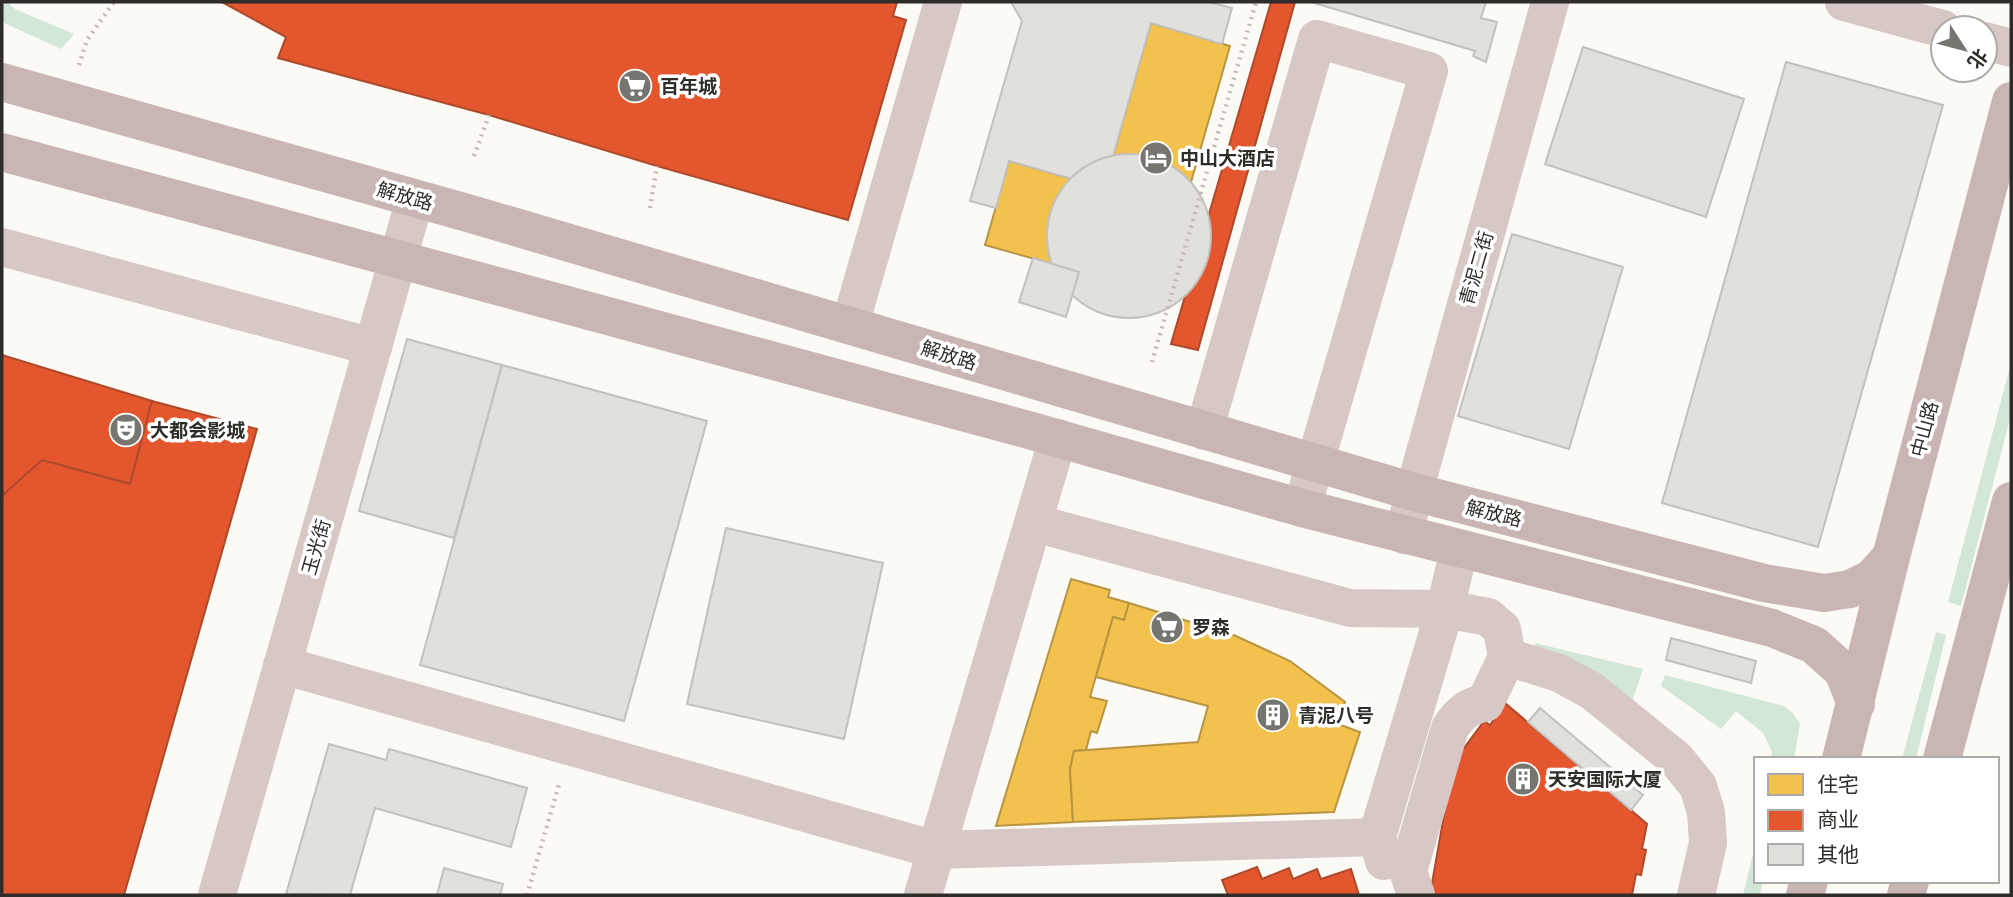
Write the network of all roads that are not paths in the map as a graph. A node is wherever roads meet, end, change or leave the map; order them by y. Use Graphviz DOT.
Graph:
graph roads {
  1 [pos="943,2"];
  2 [pos="1550,2"];
  3 [pos="1843,2"];
  4 [pos="1929,25"];
  5 [pos="2,82"];
  6 [pos="2011,101"];
  7 [pos="2,152"];
  8 [pos="415,199"];
  9 [pos="2,247"];
  10 [pos="398,260"];
  11 [pos="850,325"];
  12 [pos="373,347"];
  13 [pos="1204,431"];
  14 [pos="1058,438"];
  15 [pos="1314,463"];
  16 [pos="1414,492"];
  17 [pos="2011,501"];
  18 [pos="1302,508"];
  19 [pos="1034,523"];
  20 [pos="1404,535"];
  21 [pos="1459,550"];
  22 [pos="1891,557"];
  23 [pos="1445,609"];
  24 [pos="1507,657"];
  25 [pos="282,665"];
  26 [pos="1485,703"];
  27 [pos="1856,704"];
  28 [pos="1460,747"];
  29 [pos="1842,757"];
  30 [pos="1943,757"];
  31 [pos="1377,837"];
  32 [pos="936,850"];
  33 [pos="217,895"];
  34 [pos="923,895"];
  35 [pos="1394,895"];
  36 [pos="1416,895"];
  37 [pos="1696,895"];
  1 -- 11 [label="street"];
  2 -- 16 [label="street, 青泥二街"];
  3 -- 4 [label="street"];
  5 -- 8 [label="main road, 解放路"];
  6 -- 22 [label="main road, 中山路"];
  7 -- 10 [label="main road"];
  8 -- 10 [label="street, 玉光街"];
  8 -- 11 [label="main road, 解放路"];
  9 -- 12 [label="street"];
  10 -- 12 [label="street, 玉光街"];
  10 -- 14 [label="main road"];
  11 -- 13 [label="main road, 解放路"];
  12 -- 25 [label="street, 玉光街"];
  13 -- 15 [label="main road, 解放路"];
  13 -- 15 [label="street"];
  14 -- 18 [label="main road"];
  14 -- 19 [label="street"];
  15 -- 16 [label="main road, 解放路"];
  15 -- 18 [label="street"];
  16 -- 20 [label="street, 青泥二街"];
  16 -- 22 [label="main road, 解放路"];
  17 -- 30 [label="main road"];
  18 -- 20 [label="main road"];
  19 -- 23 [label="street"];
  19 -- 32 [label="street"];
  20 -- 21 [label="main road"];
  21 -- 23 [label="street"];
  21 -- 27 [label="main road"];
  22 -- 27 [label="main road, 中山路"];
  23 -- 24 [label="street"];
  23 -- 31 [label="street"];
  24 -- 26 [label="street"];
  24 -- 37 [label="street"];
  25 -- 32 [label="street"];
  25 -- 33 [label="street, 玉光街"];
  26 -- 28 [label="street"];
  26 -- 36 [label="street"];
  27 -- 29 [label="main road, 中山路"];
  31 -- 32 [label="street"];
  31 -- 35 [label="street"];
  32 -- 34 [label="street"];
}
